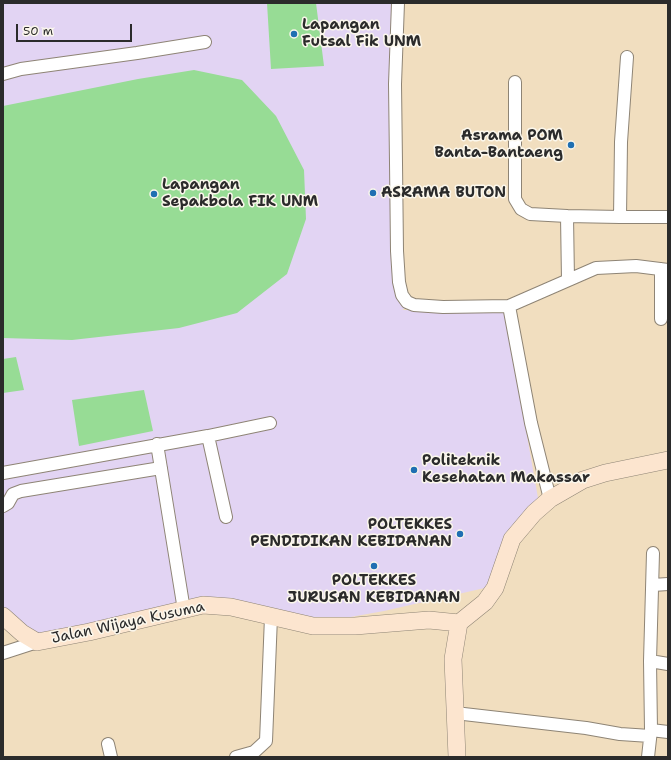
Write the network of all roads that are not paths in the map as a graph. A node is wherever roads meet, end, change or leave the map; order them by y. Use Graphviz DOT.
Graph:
graph roads {
  1 [pos="398,3"];
  2 [pos="205,42"];
  3 [pos="627,57"];
  4 [pos="3,74"];
  5 [pos="515,82"];
  6 [pos="567,216"];
  7 [pos="620,217"];
  8 [pos="668,217"];
  9 [pos="665,270"];
  10 [pos="568,280"];
  11 [pos="509,306"];
  12 [pos="661,319"];
  13 [pos="270,423"];
  14 [pos="208,436"];
  15 [pos="157,444"];
  16 [pos="668,460"];
  17 [pos="161,468"];
  18 [pos="3,473"];
  19 [pos="550,499"];
  20 [pos="3,506"];
  21 [pos="226,517"];
  22 [pos="653,553"];
  23 [pos="668,584"];
  24 [pos="653,586"];
  25 [pos="184,610"];
  26 [pos="3,616"];
  27 [pos="271,616"];
  28 [pos="460,623"];
  29 [pos="37,642"];
  30 [pos="3,653"];
  31 [pos="650,661"];
  32 [pos="668,664"];
  33 [pos="455,713"];
  34 [pos="668,732"];
  35 [pos="650,733"];
  36 [pos="108,744"];
  37 [pos="111,757"];
  38 [pos="236,757"];
  39 [pos="457,757"];
  40 [pos="648,757"];
  1 -- 11 [label="street"];
  2 -- 4 [label="street"];
  3 -- 7 [label="street"];
  5 -- 6 [label="street"];
  6 -- 7 [label="street"];
  6 -- 10 [label="street"];
  7 -- 8 [label="street"];
  9 -- 10 [label="street"];
  9 -- 12 [label="street"];
  10 -- 11 [label="street"];
  11 -- 19 [label="street"];
  13 -- 14 [label="street"];
  14 -- 15 [label="street"];
  14 -- 21 [label="street"];
  15 -- 17 [label="street"];
  15 -- 18 [label="street"];
  16 -- 19 [label="street"];
  17 -- 20 [label="street"];
  17 -- 25 [label="street"];
  19 -- 28 [label="street"];
  22 -- 24 [label="street"];
  23 -- 24 [label="street"];
  24 -- 31 [label="street"];
  25 -- 27 [label="street, Jalan Wijaya Kusuma"];
  25 -- 29 [label="street, Jalan Wijaya Kusuma"];
  26 -- 29 [label="street, Jalan Wijaya Kusuma"];
  27 -- 28 [label="street, Jalan Wijaya Kusuma"];
  27 -- 38 [label="street"];
  28 -- 33 [label="street"];
  29 -- 30 [label="street"];
  31 -- 32 [label="street"];
  31 -- 35 [label="street"];
  33 -- 35 [label="street"];
  33 -- 39 [label="street"];
  34 -- 35 [label="street"];
  35 -- 40 [label="street"];
  36 -- 37 [label="street"];
}
